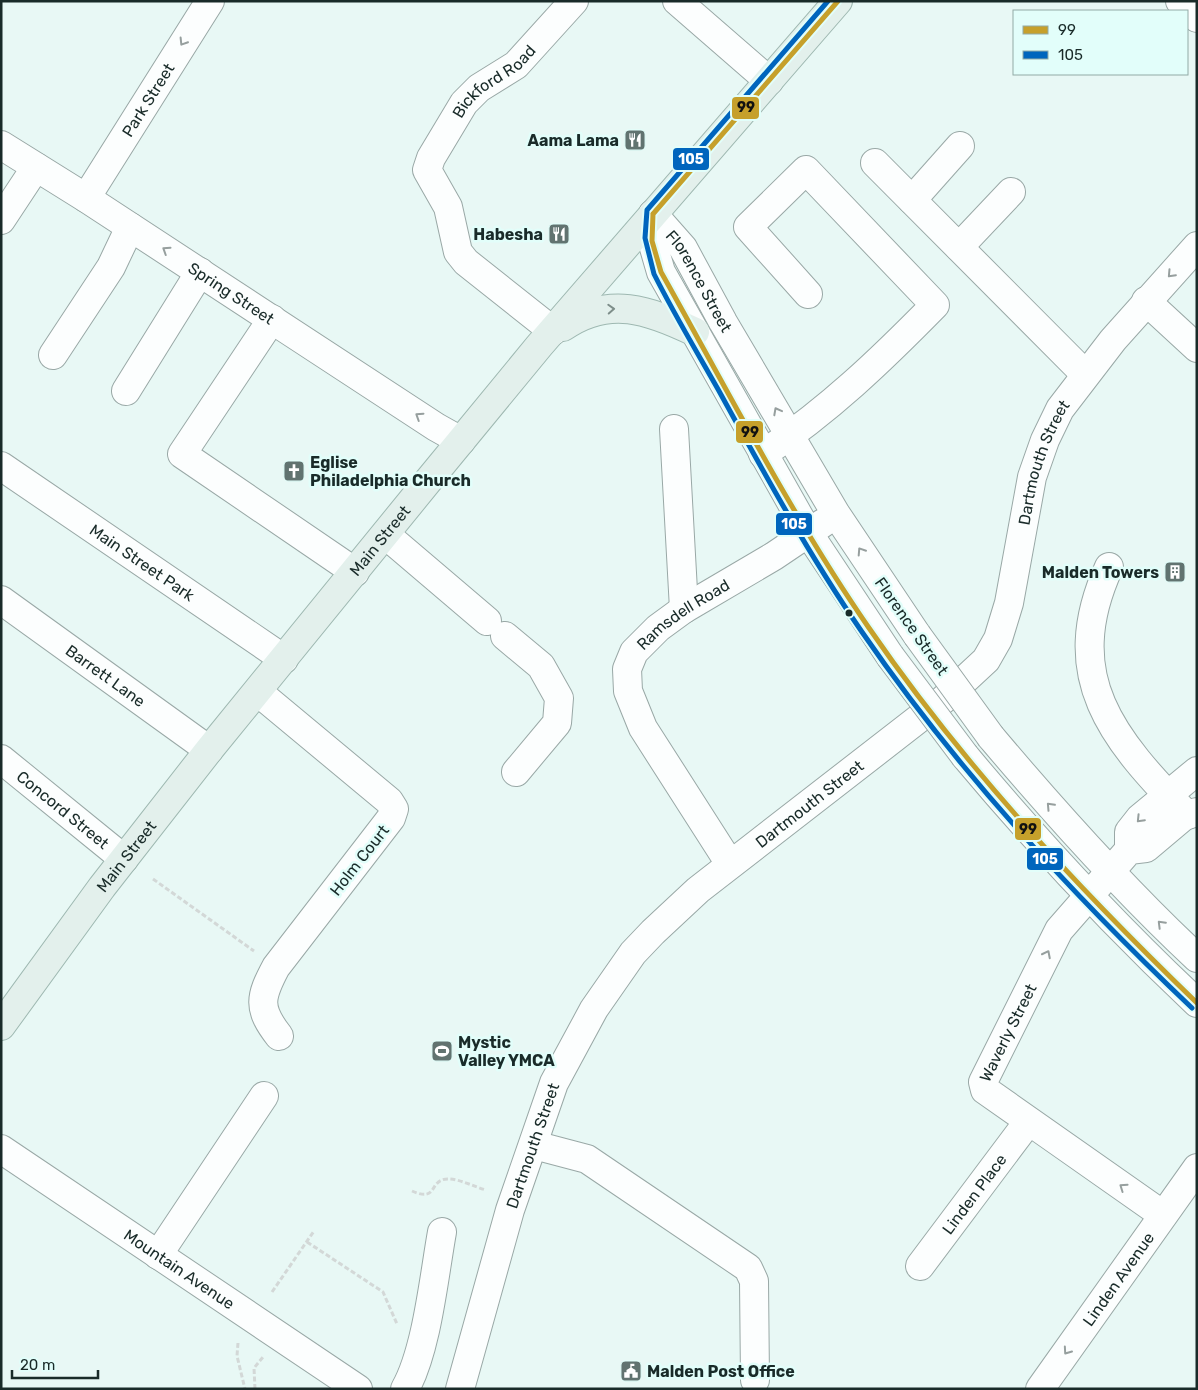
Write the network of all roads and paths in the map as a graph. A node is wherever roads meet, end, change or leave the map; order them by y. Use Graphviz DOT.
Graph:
graph roads {
  1 [pos="210,1"];
  2 [pos="574,1"];
  3 [pos="676,1"];
  4 [pos="838,1"];
  5 [pos="1180,1"];
  6 [pos="1197,18"];
  7 [pos="768,81"];
  8 [pos="1,145"];
  9 [pos="960,146"];
  10 [pos="875,163"];
  11 [pos="36,167"];
  12 [pos="1011,192"];
  13 [pos="86,198"];
  14 [pos="912,200"];
  15 [pos="653,214"];
  16 [pos="1,220"];
  17 [pos="130,227"];
  18 [pos="1197,246"];
  19 [pos="959,247"];
  20 [pos="200,272"];
  21 [pos="808,294"];
  22 [pos="1146,301"];
  23 [pos="272,319"];
  24 [pos="695,332"];
  25 [pos="546,338"];
  26 [pos="1197,348"];
  27 [pos="53,355"];
  28 [pos="1085,374"];
  29 [pos="126,391"];
  30 [pos="674,429"];
  31 [pos="790,436"];
  32 [pos="461,441"];
  33 [pos="764,454"];
  34 [pos="1,466"];
  35 [pos="836,514"];
  36 [pos="809,534"];
  37 [pos="386,535"];
  38 [pos="1109,567"];
  39 [pos="355,572"];
  40 [pos="1,600"];
  41 [pos="684,609"];
  42 [pos="284,659"];
  43 [pos="258,692"];
  44 [pos="209,750"];
  45 [pos="1,759"];
  46 [pos="1197,771"];
  47 [pos="516,772"];
  48 [pos="1167,795"];
  49 [pos="1192,814"];
  50 [pos="1129,850"];
  51 [pos="124,859"];
  52 [pos="730,864"];
  53 [pos="1110,871"];
  54 [pos="153,879"];
  55 [pos="1090,894"];
  56 [pos="1197,958"];
  57 [pos="276,967"];
  58 [pos="1197,1003"];
  59 [pos="1,1026"];
  60 [pos="279,1036"];
  61 [pos="264,1096"];
  62 [pos="1028,1122"];
  63 [pos="534,1145"];
  64 [pos="1,1149"];
  65 [pos="1197,1168"];
  66 [pos="412,1190"];
  67 [pos="487,1190"];
  68 [pos="1163,1214"];
  69 [pos="314,1231"];
  70 [pos="442,1232"];
  71 [pos="307,1242"];
  72 [pos="158,1255"];
  73 [pos="920,1266"];
  74 [pos="272,1292"];
  75 [pos="238,1334"];
  76 [pos="420,1346"];
  77 [pos="266,1353"];
  78 [pos="755,1380"];
  79 [pos="245,1389"];
  80 [pos="255,1389"];
  81 [pos="358,1389"];
  82 [pos="405,1389"];
  83 [pos="460,1389"];
  84 [pos="1040,1389"];
  1 -- 13 [label="street, Park Street, one-way"];
  2 -- 25 [label="street, Bickford Road"];
  3 -- 7 [label="street"];
  4 -- 7 [label="main road, Main Street"];
  5 -- 6 [label="street"];
  7 -- 15 [label="main road, Main Street"];
  8 -- 11 [label="street, Spring Street"];
  9 -- 14 [label="street"];
  10 -- 14 [label="street"];
  11 -- 13 [label="street, Spring Street"];
  11 -- 16 [label="street"];
  12 -- 19 [label="street"];
  13 -- 17 [label="street, Spring Street"];
  14 -- 19 [label="street"];
  15 -- 24 [label="street, Florence Street"];
  15 -- 25 [label="main road, Main Street"];
  31 -- 15 [label="street, Florence Street, one-way"];
  20 -- 17 [label="street, Spring Street, one-way"];
  17 -- 27 [label="street"];
  18 -- 22 [label="street, Dartmouth Street, one-way"];
  19 -- 28 [label="street"];
  20 -- 23 [label="street, Spring Street"];
  20 -- 29 [label="street"];
  21 -- 31 [label="street"];
  22 -- 26 [label="street"];
  22 -- 28 [label="street, Dartmouth Street"];
  32 -- 23 [label="street, Spring Street, one-way"];
  23 -- 39 [label="street"];
  25 -- 24 [label="main road, one-way"];
  24 -- 33 [label="street, Florence Street"];
  25 -- 32 [label="main road, Main Street"];
  28 -- 52 [label="street, Dartmouth Street"];
  30 -- 41 [label="street"];
  31 -- 33 [label="street"];
  31 -- 35 [label="street, Florence Street"];
  32 -- 37 [label="main road, Main Street"];
  33 -- 36 [label="street, Florence Street"];
  34 -- 42 [label="street, Main Street Park"];
  35 -- 36 [label="street, Ramsdell Road"];
  53 -- 35 [label="street, Florence Street, one-way, bridge"];
  36 -- 41 [label="street, Ramsdell Road"];
  36 -- 55 [label="street, Florence Street, bridge"];
  37 -- 39 [label="main road, Main Street"];
  37 -- 47 [label="street"];
  38 -- 48 [label="street"];
  39 -- 42 [label="main road, Main Street"];
  40 -- 44 [label="street, Barrett Lane"];
  41 -- 52 [label="street, Ramsdell Road"];
  42 -- 43 [label="main road, Main Street"];
  43 -- 44 [label="main road, Main Street"];
  43 -- 57 [label="street, Holm Court"];
  44 -- 51 [label="main road, Main Street"];
  45 -- 51 [label="street, Concord Street"];
  46 -- 48 [label="street"];
  48 -- 49 [label="street"];
  48 -- 50 [label="street, one-way"];
  49 -- 50 [label="street"];
  50 -- 53 [label="street, Waverly Street"];
  51 -- 59 [label="main road, Main Street"];
  52 -- 63 [label="street, Dartmouth Street"];
  53 -- 55 [label="street, Waverly Street"];
  56 -- 53 [label="street, Florence Street, one-way"];
  54 -- 57 [label="path"];
  55 -- 58 [label="street, Florence Street"];
  62 -- 55 [label="street, Waverly Street, one-way"];
  57 -- 60 [label="street, Holm Court"];
  61 -- 72 [label="street"];
  68 -- 62 [label="street, Waverly Street, one-way"];
  62 -- 73 [label="street, Linden Place"];
  63 -- 78 [label="street"];
  63 -- 83 [label="street, Dartmouth Street"];
  64 -- 72 [label="street, Mountain Avenue"];
  65 -- 68 [label="street, Linden Avenue"];
  66 -- 67 [label="path"];
  68 -- 84 [label="street, Linden Avenue, one-way"];
  69 -- 71 [label="path"];
  70 -- 76 [label="street"];
  71 -- 74 [label="path"];
  71 -- 76 [label="path"];
  72 -- 81 [label="street, Mountain Avenue"];
  75 -- 79 [label="path"];
  76 -- 82 [label="street"];
  77 -- 80 [label="path"];
}
